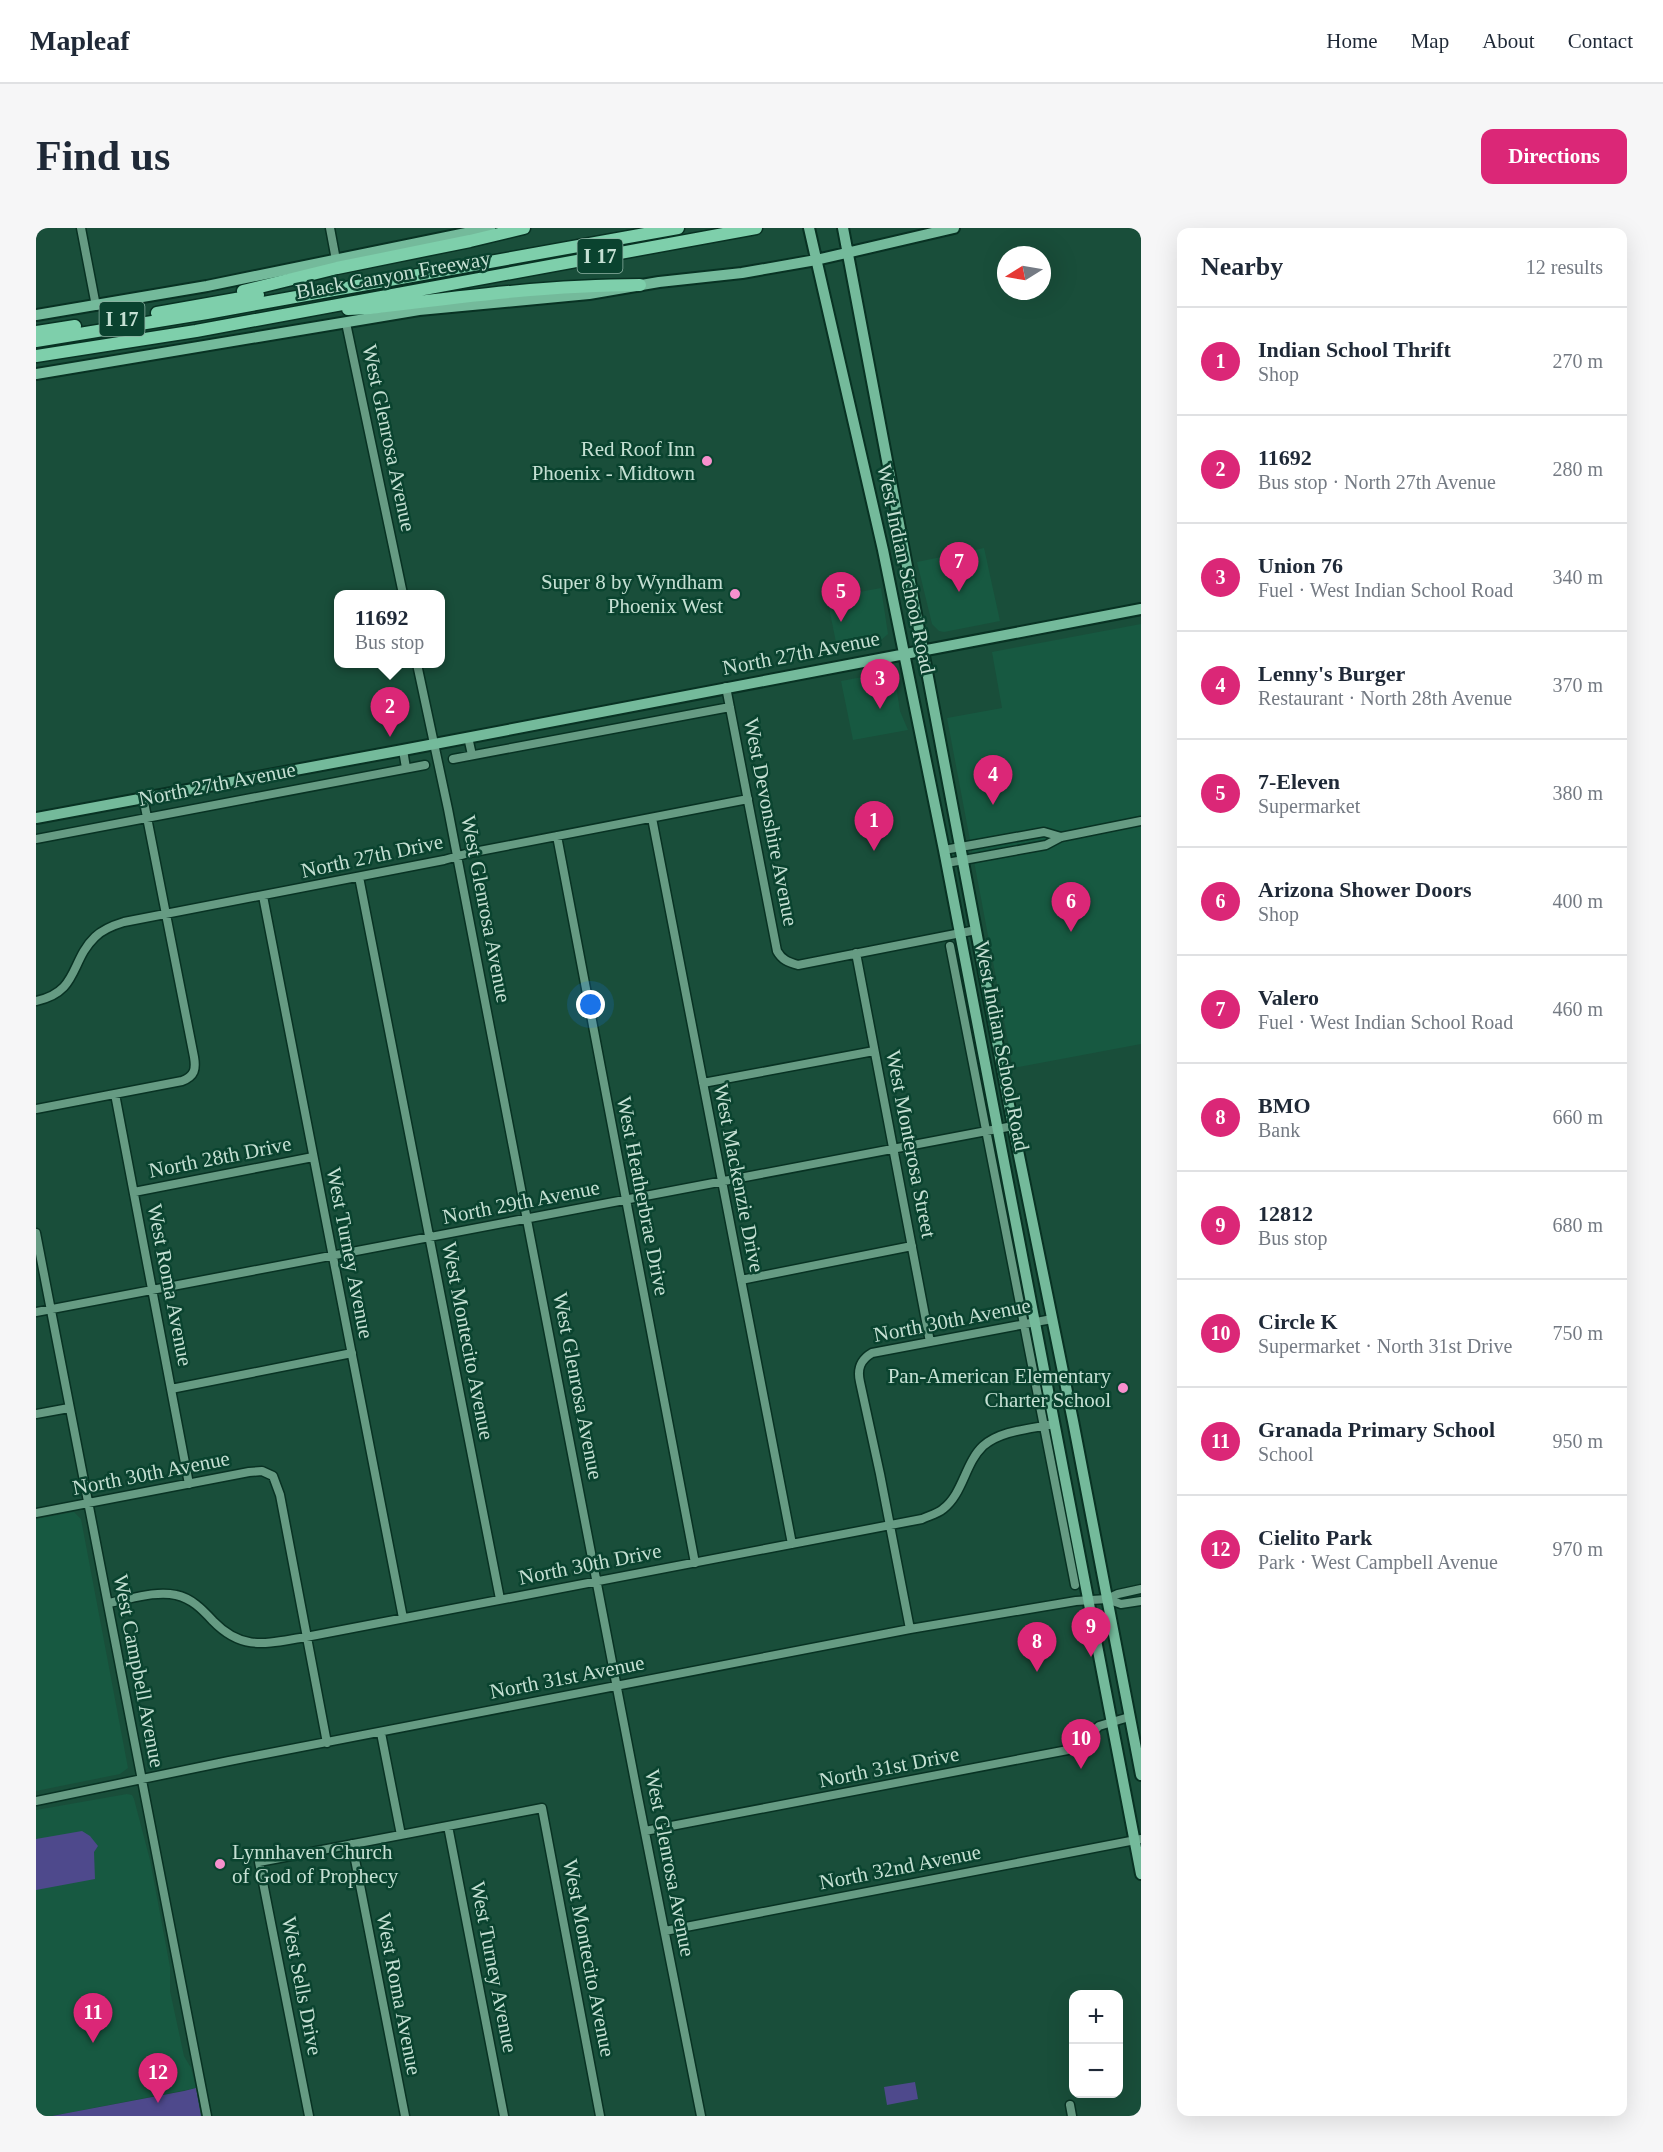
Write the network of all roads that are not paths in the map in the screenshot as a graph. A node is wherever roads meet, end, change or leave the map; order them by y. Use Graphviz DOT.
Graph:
graph roads {
  1 [pos="81,228"];
  2 [pos="330,228"];
  3 [pos="490,228"];
  4 [pos="524,228"];
  5 [pos="632,228"];
  6 [pos="678,228"];
  7 [pos="756,228"];
  8 [pos="809,228"];
  9 [pos="954,228"];
  10 [pos="844,233"];
  11 [pos="848,252"];
  12 [pos="336,260"];
  13 [pos="816,260"];
  14 [pos="443,285"];
  15 [pos="640,285"];
  16 [pos="208,304"];
  17 [pos="96,306"];
  18 [pos="317,309"];
  19 [pos="36,315"];
  20 [pos="346,323"];
  21 [pos="36,332"];
  22 [pos="36,341"];
  23 [pos="36,348"];
  24 [pos="36,357"];
  25 [pos="36,374"];
  26 [pos="402,590"];
  27 [pos="1141,609"];
  28 [pos="924,650"];
  29 [pos="904,654"];
  30 [pos="418,668"];
  31 [pos="726,687"];
  32 [pos="730,707"];
  33 [pos="468,737"];
  34 [pos="434,744"];
  35 [pos="403,750"];
  36 [pos="472,755"];
  37 [pos="453,759"];
  38 [pos="425,765"];
  39 [pos="406,768"];
  40 [pos="142,797"];
  41 [pos="748,800"];
  42 [pos="146,817"];
  43 [pos="36,818"];
  44 [pos="652,818"];
  45 [pos="1141,821"];
  46 [pos="557,836"];
  47 [pos="1061,837"];
  48 [pos="36,838"];
  49 [pos="961,847"];
  50 [pos="944,849"];
  51 [pos="457,856"];
  52 [pos="963,860"];
  53 [pos="947,863"];
  54 [pos="359,877"];
  55 [pos="263,896"];
  56 [pos="165,914"];
  57 [pos="976,930"];
  58 [pos="960,933"];
  59 [pos="950,946"];
  60 [pos="856,953"];
  61 [pos="36,1001"];
  62 [pos="874,1051"];
  63 [pos="703,1083"];
  64 [pos="115,1094"];
  65 [pos="36,1109"];
  66 [pos="1013,1126"];
  67 [pos="992,1130"];
  68 [pos="893,1149"];
  69 [pos="313,1157"];
  70 [pos="722,1182"];
  71 [pos="134,1192"];
  72 [pos="626,1200"];
  73 [pos="526,1219"];
  74 [pos="36,1233"];
  75 [pos="429,1238"];
  76 [pos="912,1246"];
  77 [pos="333,1255"];
  78 [pos="741,1280"];
  79 [pos="152,1290"];
  80 [pos="51,1309"];
  81 [pos="36,1312"];
  82 [pos="1052,1319"];
  83 [pos="1029,1323"];
  84 [pos="930,1342"];
  85 [pos="352,1353"];
  86 [pos="171,1389"];
  87 [pos="69,1408"];
  88 [pos="36,1414"];
  89 [pos="1049,1425"];
  90 [pos="189,1484"];
  91 [pos="88,1504"];
  92 [pos="36,1513"];
  93 [pos="890,1526"];
  94 [pos="792,1544"];
  95 [pos="695,1563"];
  96 [pos="596,1581"];
  97 [pos="1075,1585"];
  98 [pos="1141,1589"];
  99 [pos="500,1599"];
  100 [pos="1107,1599"];
  101 [pos="1088,1600"];
  102 [pos="1141,1600"];
  103 [pos="108,1604"];
  104 [pos="403,1618"];
  105 [pos="910,1629"];
  106 [pos="306,1637"];
  107 [pos="617,1685"];
  108 [pos="1130,1717"];
  109 [pos="1112,1722"];
  110 [pos="381,1733"];
  111 [pos="327,1743"];
  112 [pos="1141,1775"];
  113 [pos="142,1780"];
  114 [pos="36,1801"];
  115 [pos="448,1826"];
  116 [pos="645,1832"];
  117 [pos="401,1835"];
  118 [pos="1138,1840"];
  119 [pos="352,1844"];
  120 [pos="1141,1874"];
  121 [pos="665,1931"];
  122 [pos="1070,2105"];
  123 [pos="207,2116"];
  124 [pos="309,2116"];
  125 [pos="405,2116"];
  126 [pos="504,2116"];
  127 [pos="600,2116"];
  128 [pos="701,2116"];
  129 [pos="1072,2116"];
  1 -- 17 [label="street"];
  2 -- 12 [label="street"];
  3 -- 12 [label="main road"];
  4 -- 16 [label="highway"];
  5 -- 16 [label="highway, Black Canyon Freeway / I 17"];
  6 -- 22 [label="highway"];
  7 -- 14 [label="highway, Black Canyon Freeway / I 17"];
  8 -- 13 [label="main road, West Indian School Road"];
  9 -- 11 [label="main road"];
  10 -- 11 [label="main road, West Indian School Road"];
  11 -- 13 [label="main road"];
  11 -- 28 [label="main road, West Indian School Road"];
  12 -- 17 [label="main road"];
  13 -- 15 [label="main road"];
  13 -- 29 [label="main road, West Indian School Road"];
  14 -- 18 [label="highway, Black Canyon Freeway / I 17"];
  14 -- 23 [label="highway"];
  15 -- 18 [label="highway"];
  15 -- 20 [label="main road"];
  16 -- 21 [label="highway, Black Canyon Freeway / I 17"];
  17 -- 19 [label="main road"];
  18 -- 24 [label="highway, Black Canyon Freeway / I 17"];
  20 -- 25 [label="main road"];
  20 -- 26 [label="street, West Glenrosa Avenue"];
  27 -- 28 [label="main road, North 27th Avenue"];
  28 -- 29 [label="main road, North 27th Avenue"];
  28 -- 49 [label="main road, West Indian School Road"];
  29 -- 31 [label="main road, North 27th Avenue"];
  29 -- 50 [label="main road, West Indian School Road"];
  30 -- 34 [label="street, West Glenrosa Avenue"];
  31 -- 32 [label="street, West Devonshire Avenue"];
  31 -- 33 [label="main road, North 27th Avenue"];
  32 -- 36 [label="street, North 27th Avenue"];
  32 -- 41 [label="street, West Devonshire Avenue"];
  33 -- 34 [label="main road, North 27th Avenue"];
  33 -- 36 [label="street"];
  34 -- 35 [label="main road, North 27th Avenue"];
  34 -- 51 [label="street, West Glenrosa Avenue"];
  35 -- 39 [label="street"];
  35 -- 40 [label="main road, North 27th Avenue"];
  36 -- 37 [label="street, North 27th Avenue"];
  38 -- 39 [label="street, North 27th Avenue"];
  39 -- 42 [label="street, North 27th Avenue"];
  40 -- 42 [label="street"];
  40 -- 43 [label="main road, North 27th Avenue"];
  41 -- 44 [label="street, North 27th Drive"];
  41 -- 60 [label="street, West Devonshire Avenue"];
  42 -- 48 [label="street, North 27th Avenue"];
  42 -- 56 [label="street"];
  44 -- 46 [label="street, North 27th Drive"];
  44 -- 63 [label="street, West Mackenzie Drive"];
  45 -- 47 [label="street"];
  46 -- 51 [label="street, North 27th Drive"];
  46 -- 72 [label="street, West Heatherbrae Drive"];
  47 -- 49 [label="street"];
  47 -- 52 [label="street"];
  49 -- 50 [label="street"];
  49 -- 52 [label="main road, West Indian School Road"];
  50 -- 53 [label="main road, West Indian School Road"];
  51 -- 54 [label="street, North 27th Drive"];
  51 -- 73 [label="street, West Glenrosa Avenue"];
  52 -- 53 [label="street"];
  52 -- 57 [label="main road, West Indian School Road"];
  53 -- 58 [label="main road, West Indian School Road"];
  54 -- 55 [label="street, North 27th Drive"];
  54 -- 75 [label="street, West Montecito Avenue"];
  55 -- 56 [label="street, North 27th Drive"];
  55 -- 69 [label="street, West Turney Avenue"];
  56 -- 61 [label="street, North 27th Drive"];
  56 -- 64 [label="street"];
  57 -- 58 [label="street"];
  57 -- 66 [label="main road, West Indian School Road"];
  58 -- 60 [label="street"];
  58 -- 67 [label="main road, West Indian School Road"];
  59 -- 67 [label="street, West Indian School Road"];
  60 -- 62 [label="street, West Monterosa Street"];
  62 -- 63 [label="street"];
  62 -- 68 [label="street, West Monterosa Street"];
  63 -- 70 [label="street, West Mackenzie Drive"];
  64 -- 65 [label="street"];
  64 -- 71 [label="street, West Roma Avenue"];
  66 -- 67 [label="street, North 29th Avenue"];
  66 -- 82 [label="main road, West Indian School Road"];
  67 -- 68 [label="street, North 29th Avenue"];
  67 -- 83 [label="main road, West Indian School Road"];
  68 -- 70 [label="street, North 29th Avenue"];
  68 -- 76 [label="street, West Monterosa Street"];
  69 -- 71 [label="street, North 28th Drive"];
  69 -- 77 [label="street, West Turney Avenue"];
  70 -- 72 [label="street, North 29th Avenue"];
  70 -- 78 [label="street, West Mackenzie Drive"];
  71 -- 79 [label="street, West Roma Avenue"];
  72 -- 73 [label="street, North 29th Avenue"];
  72 -- 95 [label="street, West Heatherbrae Drive"];
  73 -- 75 [label="street, North 29th Avenue"];
  73 -- 96 [label="street, West Glenrosa Avenue"];
  74 -- 80 [label="street, West Campbell Avenue"];
  75 -- 77 [label="street, North 29th Avenue"];
  75 -- 99 [label="street, West Montecito Avenue"];
  76 -- 78 [label="street"];
  76 -- 84 [label="street, West Monterosa Street"];
  77 -- 79 [label="street, North 29th Avenue"];
  77 -- 85 [label="street, West Turney Avenue"];
  78 -- 94 [label="street, West Mackenzie Drive"];
  79 -- 80 [label="street, North 29th Avenue"];
  79 -- 86 [label="street, West Roma Avenue"];
  80 -- 81 [label="street, North 29th Avenue"];
  80 -- 87 [label="street, West Campbell Avenue"];
  82 -- 83 [label="street, North 30th Avenue"];
  82 -- 100 [label="main road, West Indian School Road"];
  83 -- 84 [label="street, North 30th Avenue"];
  83 -- 89 [label="main road, West Indian School Road"];
  84 -- 93 [label="street, North 30th Avenue"];
  85 -- 86 [label="street"];
  85 -- 104 [label="street, West Turney Avenue"];
  86 -- 90 [label="street, West Roma Avenue"];
  87 -- 88 [label="street"];
  87 -- 91 [label="street, West Campbell Avenue"];
  89 -- 93 [label="street, North 30th Drive"];
  89 -- 97 [label="street, West Indian School Road"];
  89 -- 101 [label="main road, West Indian School Road"];
  90 -- 91 [label="street, North 30th Avenue"];
  90 -- 106 [label="street, North 30th Avenue"];
  91 -- 92 [label="street, North 30th Avenue"];
  91 -- 103 [label="street, West Campbell Avenue"];
  93 -- 94 [label="street, North 30th Drive"];
  93 -- 105 [label="street"];
  94 -- 95 [label="street, North 30th Drive"];
  95 -- 96 [label="street, North 30th Drive"];
  96 -- 99 [label="street, North 30th Drive"];
  96 -- 107 [label="street, West Glenrosa Avenue"];
  98 -- 100 [label="street, North 31st Avenue"];
  99 -- 104 [label="street, North 30th Drive"];
  100 -- 101 [label="street, North 31st Avenue"];
  100 -- 102 [label="street, North 31st Avenue"];
  100 -- 108 [label="main road, West Indian School Road"];
  101 -- 105 [label="street, North 31st Avenue"];
  101 -- 109 [label="main road, West Indian School Road"];
  103 -- 106 [label="street, North 30th Drive"];
  103 -- 113 [label="street, West Campbell Avenue"];
  104 -- 106 [label="street, North 30th Drive"];
  105 -- 107 [label="street, North 31st Avenue"];
  106 -- 111 [label="street"];
  107 -- 110 [label="street, North 31st Avenue"];
  107 -- 116 [label="street, West Glenrosa Avenue"];
  108 -- 109 [label="street, North 31st Drive"];
  108 -- 112 [label="main road, West Indian School Road"];
  109 -- 116 [label="street, North 31st Drive"];
  109 -- 118 [label="main road, West Indian School Road"];
  110 -- 111 [label="street, North 31st Avenue"];
  110 -- 117 [label="street"];
  111 -- 113 [label="street, North 31st Avenue"];
  113 -- 114 [label="street, North 31st Avenue"];
  113 -- 123 [label="street, West Campbell Avenue"];
  115 -- 117 [label="street"];
  115 -- 126 [label="street, West Turney Avenue"];
  115 -- 127 [label="street, West Montecito Avenue"];
  116 -- 121 [label="street, West Glenrosa Avenue"];
  117 -- 119 [label="street"];
  118 -- 120 [label="main road, West Indian School Road"];
  118 -- 121 [label="street, North 32nd Avenue"];
  119 -- 124 [label="street, West Sells Drive"];
  119 -- 125 [label="street, West Roma Avenue"];
  121 -- 128 [label="street, West Glenrosa Avenue"];
  122 -- 129 [label="street"];
}
